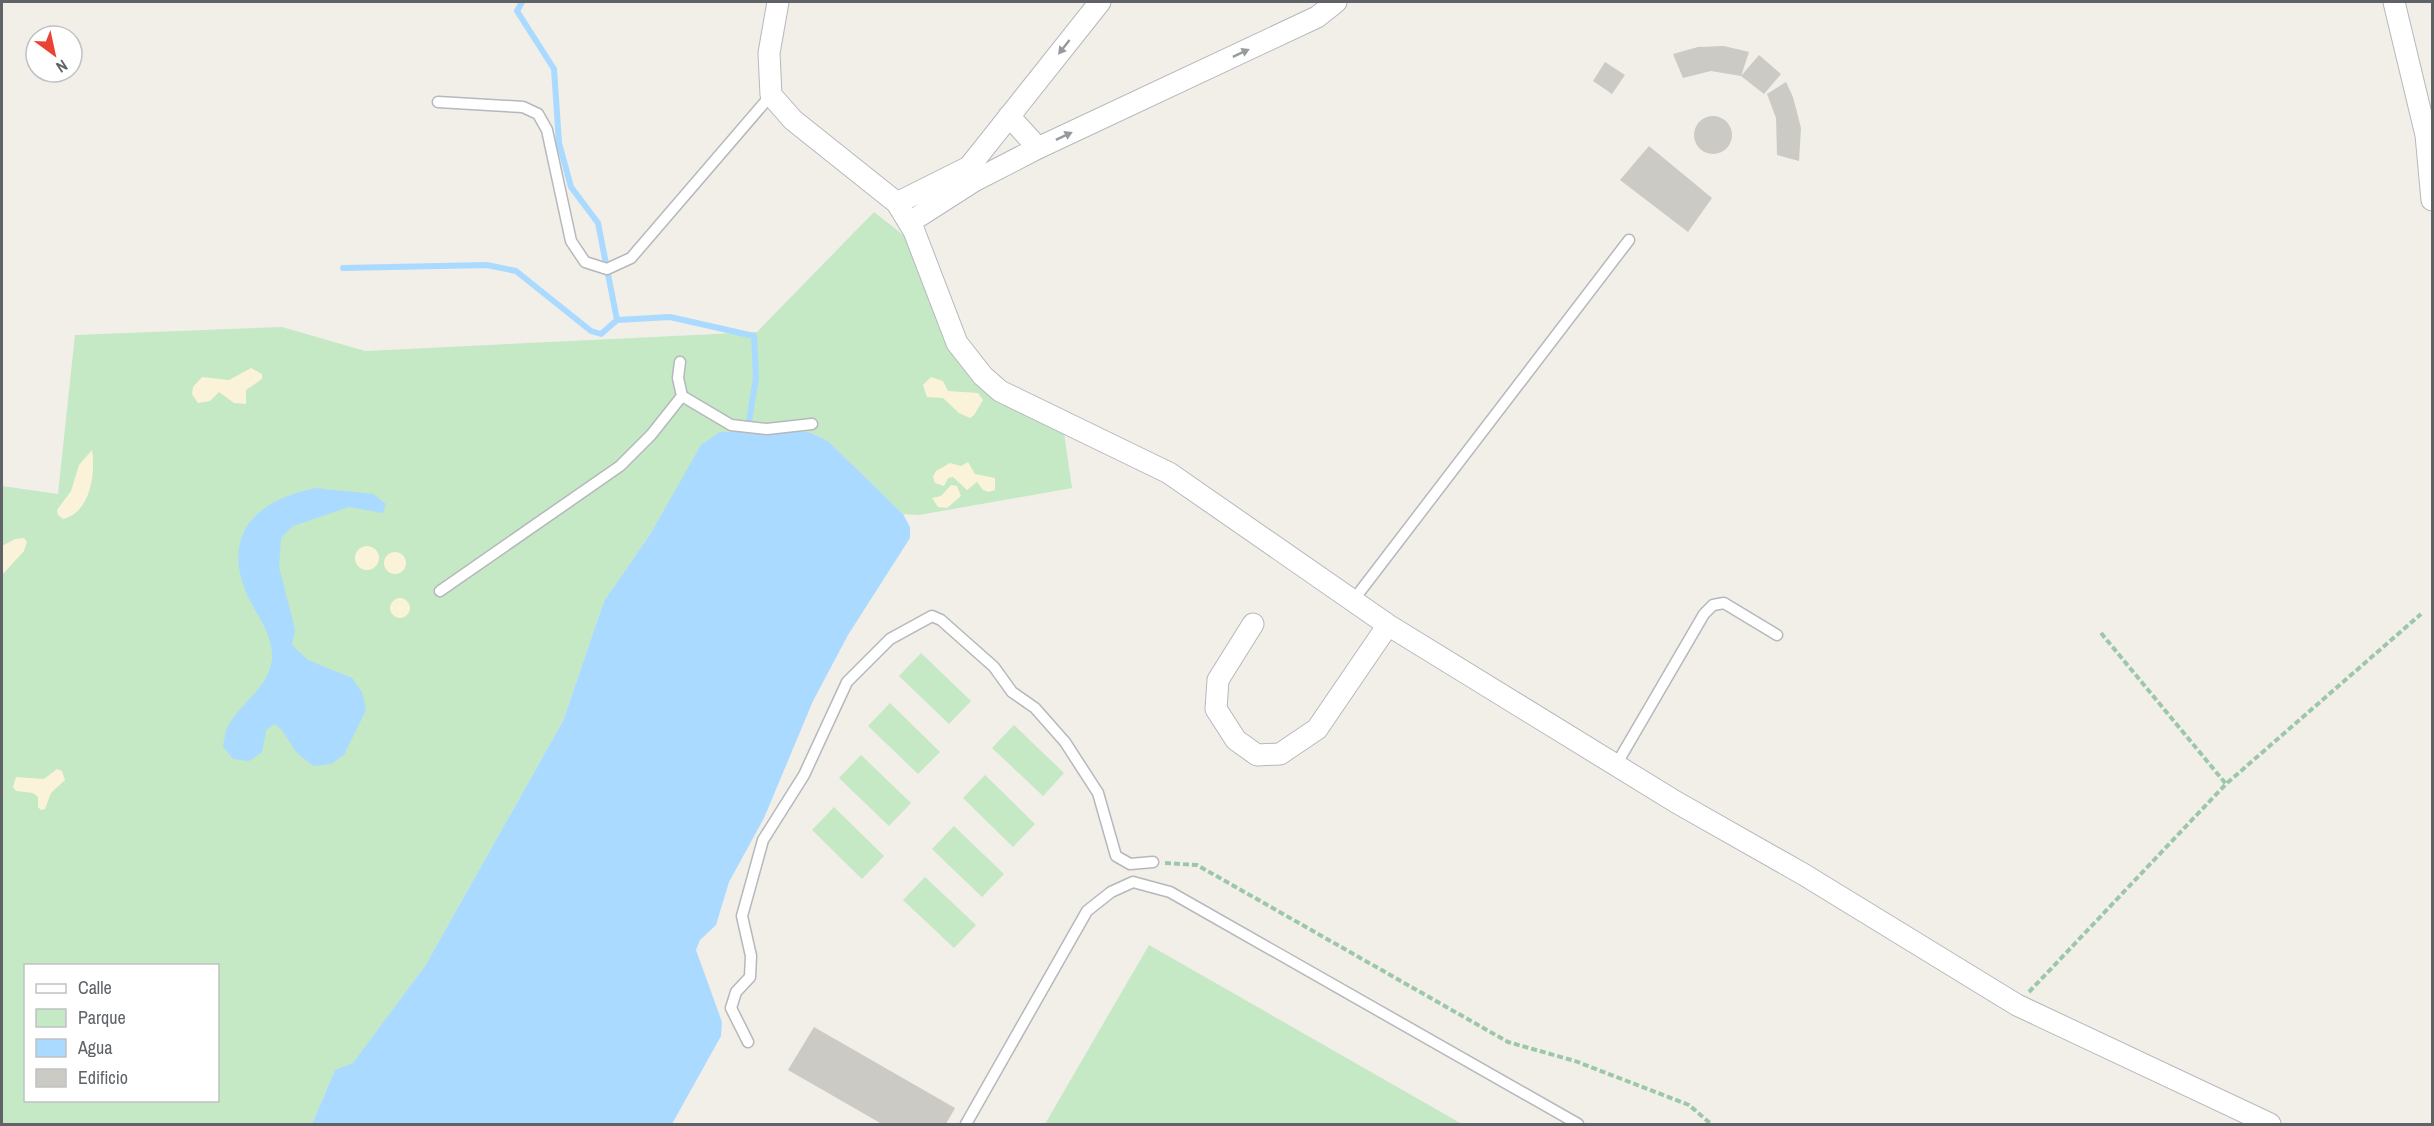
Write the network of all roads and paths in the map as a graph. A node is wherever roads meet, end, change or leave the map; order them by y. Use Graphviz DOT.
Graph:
graph roads {
  1 [pos="778,2"];
  2 [pos="1100,2"];
  3 [pos="1336,2"];
  4 [pos="2394,2"];
  5 [pos="771,95"];
  6 [pos="438,102"];
  7 [pos="1009,116"];
  8 [pos="1038,148"];
  9 [pos="972,174"];
  10 [pos="2433,200"];
  11 [pos="897,203"];
  12 [pos="910,222"];
  13 [pos="1629,240"];
  14 [pos="680,362"];
  15 [pos="682,396"];
  16 [pos="812,424"];
  17 [pos="440,591"];
  18 [pos="1352,602"];
  19 [pos="2421,614"];
  20 [pos="1253,624"];
  21 [pos="1388,625"];
  22 [pos="2101,633"];
  23 [pos="1778,635"];
  24 [pos="1616,765"];
  25 [pos="2226,784"];
  26 [pos="1153,862"];
  27 [pos="2017,1005"];
  28 [pos="748,1042"];
  29 [pos="966,1125"];
  30 [pos="1578,1125"];
  31 [pos="1711,1125"];
  32 [pos="2270,1125"];
  1 -- 5 [label="street"];
  2 -- 7 [label="street, one-way"];
  8 -- 3 [label="street, one-way"];
  4 -- 10 [label="street"];
  5 -- 6 [label="lane"];
  5 -- 11 [label="street"];
  7 -- 8 [label="street"];
  7 -- 9 [label="street"];
  8 -- 9 [label="street"];
  9 -- 11 [label="street"];
  9 -- 12 [label="street"];
  11 -- 12 [label="street"];
  12 -- 18 [label="street"];
  13 -- 18 [label="lane"];
  14 -- 15 [label="lane"];
  15 -- 16 [label="lane"];
  15 -- 17 [label="lane"];
  18 -- 21 [label="street"];
  19 -- 25 [label="path"];
  20 -- 21 [label="street"];
  21 -- 24 [label="street"];
  22 -- 25 [label="path"];
  23 -- 24 [label="lane"];
  24 -- 27 [label="street"];
  25 -- 27 [label="path"];
  26 -- 28 [label="lane"];
  26 -- 31 [label="path"];
  27 -- 32 [label="street"];
  29 -- 30 [label="lane"];
}
